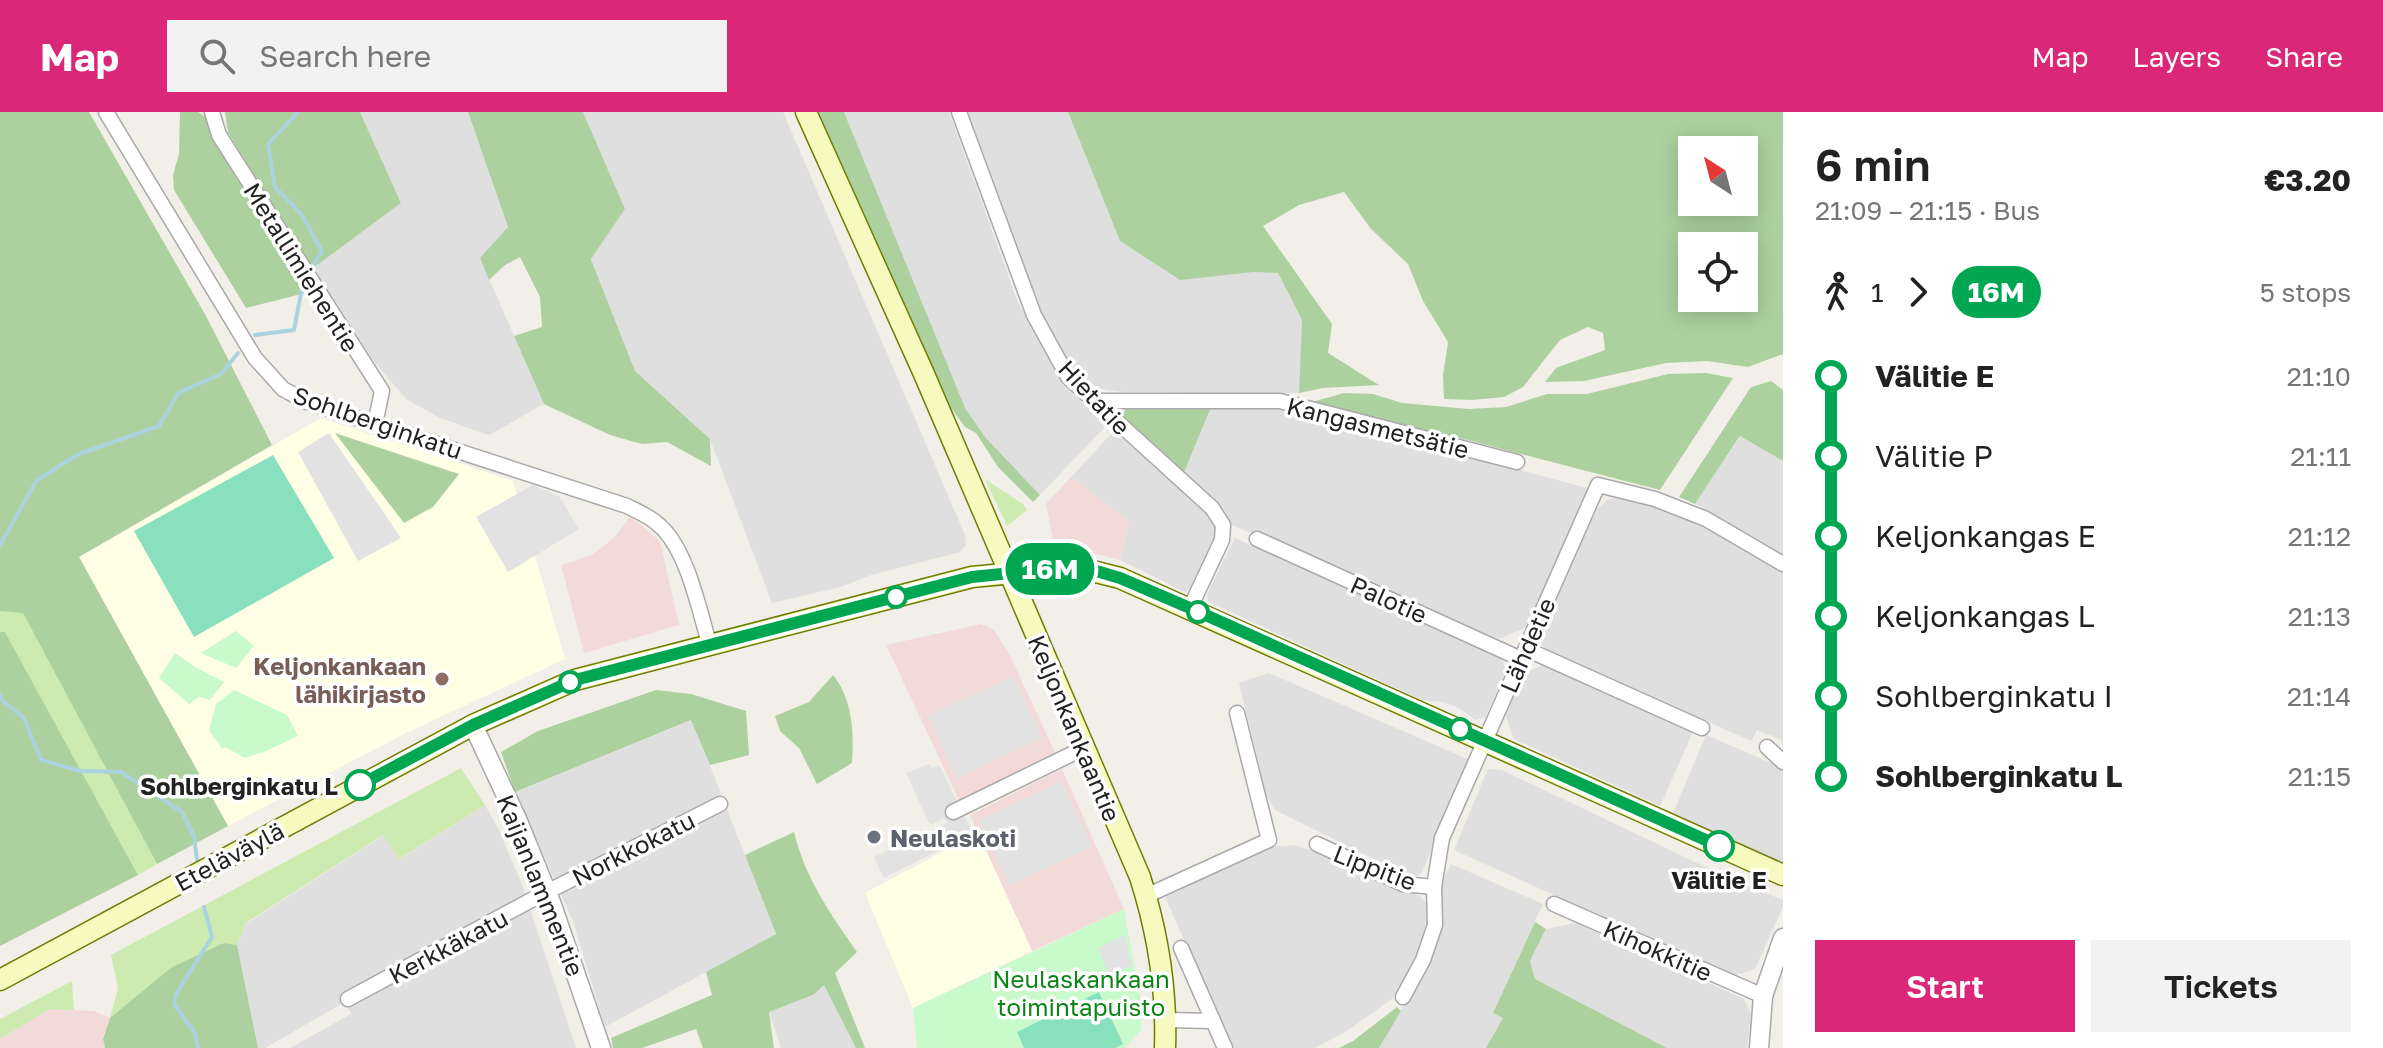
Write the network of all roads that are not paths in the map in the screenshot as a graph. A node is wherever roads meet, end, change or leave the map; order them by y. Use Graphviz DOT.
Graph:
graph roads {
  1 [pos="106,112"];
  2 [pos="212,112"];
  3 [pos="806,112"];
  4 [pos="959,112"];
  5 [pos="1093,401"];
  6 [pos="375,424"];
  7 [pos="1517,462"];
  8 [pos="1257,539"];
  9 [pos="1783,564"];
  10 [pos="1008,572"];
  11 [pos="1190,608"];
  12 [pos="709,643"];
  13 [pos="1524,654"];
  14 [pos="1237,713"];
  15 [pos="473,725"];
  16 [pos="1702,728"];
  17 [pos="1485,740"];
  18 [pos="1767,747"];
  19 [pos="1084,748"];
  20 [pos="1783,762"];
  21 [pos="720,804"];
  22 [pos="953,812"];
  23 [pos="1317,844"];
  24 [pos="1783,875"];
  25 [pos="1434,887"];
  26 [pos="547,892"];
  27 [pos="1146,896"];
  28 [pos="1554,904"];
  29 [pos="1783,938"];
  30 [pos="1181,948"];
  31 [pos="0,980"];
  32 [pos="1763,996"];
  33 [pos="1403,997"];
  34 [pos="348,999"];
  35 [pos="1166,1020"];
  36 [pos="1213,1021"];
  37 [pos="601,1048"];
  38 [pos="1165,1048"];
  39 [pos="1225,1048"];
  40 [pos="1759,1048"];
  1 -- 6 [label="street, Sohlberginkatu"];
  2 -- 6 [label="street, Metallimiehentie"];
  3 -- 10 [label="main road, Keljonkankaantie"];
  4 -- 5 [label="street, Hietatie"];
  5 -- 7 [label="street, Kangasmetsätie"];
  5 -- 11 [label="street, Hietatie"];
  6 -- 12 [label="street, Sohlberginkatu"];
  8 -- 13 [label="street, Palotie"];
  9 -- 13 [label="street, Lähdetie"];
  10 -- 11 [label="main road, Eteläväylä"];
  10 -- 12 [label="main road, Eteläväylä"];
  10 -- 19 [label="main road, Keljonkankaantie"];
  11 -- 17 [label="main road, Eteläväylä"];
  12 -- 15 [label="main road, Eteläväylä"];
  13 -- 16 [label="street, Palotie"];
  13 -- 17 [label="street, Lähdetie"];
  14 -- 27 [label="street"];
  15 -- 26 [label="street, Kaijanlammentie"];
  15 -- 31 [label="main road, Eteläväylä"];
  17 -- 24 [label="main road, Eteläväylä"];
  17 -- 25 [label="street, Lähdetie"];
  18 -- 20 [label="street"];
  19 -- 22 [label="street"];
  19 -- 27 [label="main road, Keljonkankaantie"];
  21 -- 26 [label="street, Norkkokatu"];
  23 -- 25 [label="street, Lippitie"];
  25 -- 33 [label="street, Lähdetie"];
  26 -- 34 [label="street, Kerkkäkatu"];
  26 -- 37 [label="street, Kaijanlammentie"];
  27 -- 35 [label="main road, Keljonkankaantie"];
  28 -- 32 [label="street, Kihokkitie"];
  29 -- 32 [label="street"];
  30 -- 36 [label="street"];
  32 -- 40 [label="street"];
  35 -- 36 [label="street"];
  35 -- 38 [label="main road, Keljonkankaantie"];
  36 -- 39 [label="street"];
}
